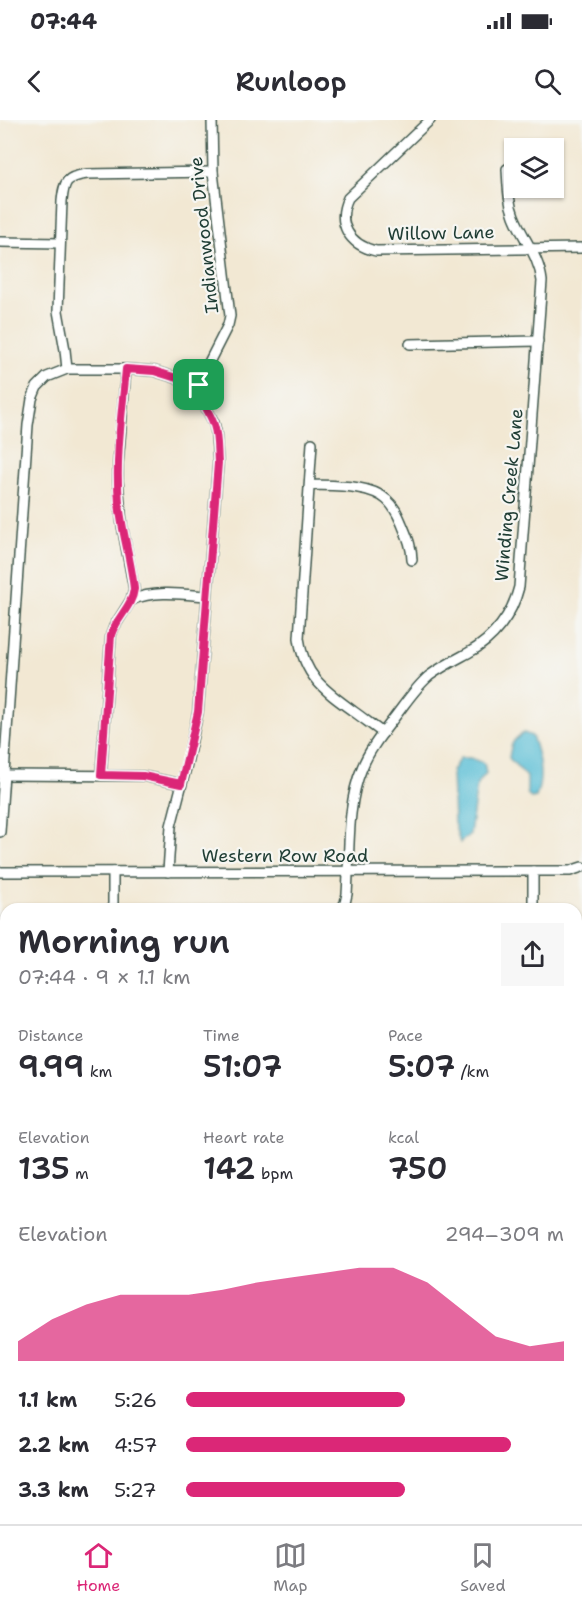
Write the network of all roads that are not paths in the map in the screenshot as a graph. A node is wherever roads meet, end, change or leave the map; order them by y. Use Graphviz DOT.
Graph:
graph roads {
  1 [pos="212,120"];
  2 [pos="430,120"];
  3 [pos="213,172"];
  4 [pos="509,198"];
  5 [pos="0,242"];
  6 [pos="60,243"];
  7 [pos="531,248"];
  8 [pos="582,248"];
  9 [pos="538,341"];
  10 [pos="410,344"];
  11 [pos="67,369"];
  12 [pos="126,369"];
  13 [pos="199,385"];
  14 [pos="312,443"];
  15 [pos="310,485"];
  16 [pos="412,560"];
  17 [pos="207,596"];
  18 [pos="131,600"];
  19 [pos="383,733"];
  20 [pos="3,775"];
  21 [pos="101,775"];
  22 [pos="181,784"];
  23 [pos="0,832"];
  24 [pos="582,867"];
  25 [pos="533,871"];
  26 [pos="570,871"];
  27 [pos="0,872"];
  28 [pos="113,872"];
  29 [pos="168,872"];
  30 [pos="348,873"];
  31 [pos="582,875"];
  32 [pos="113,903"];
  33 [pos="345,903"];
  34 [pos="533,903"];
  1 -- 3 [label="street, Indianwood Drive"];
  2 -- 7 [label="street, Willow Lane"];
  3 -- 6 [label="street"];
  3 -- 13 [label="street, Indianwood Drive"];
  4 -- 7 [label="street, Winding Creek Lane"];
  5 -- 6 [label="street"];
  6 -- 11 [label="street"];
  7 -- 8 [label="street, Willow Lane"];
  7 -- 9 [label="street, Winding Creek Lane"];
  9 -- 10 [label="street"];
  9 -- 19 [label="street, Winding Creek Lane"];
  11 -- 12 [label="street"];
  11 -- 20 [label="street"];
  12 -- 13 [label="street"];
  12 -- 18 [label="street"];
  13 -- 17 [label="street"];
  14 -- 15 [label="street"];
  15 -- 16 [label="street"];
  15 -- 19 [label="street"];
  17 -- 18 [label="street"];
  17 -- 22 [label="street"];
  18 -- 21 [label="street"];
  19 -- 30 [label="street, Winding Creek Lane"];
  20 -- 21 [label="street"];
  20 -- 23 [label="street"];
  21 -- 22 [label="street"];
  22 -- 29 [label="street"];
  24 -- 26 [label="street, Western Row Road"];
  25 -- 26 [label="street, Western Row Road"];
  25 -- 30 [label="street, Western Row Road"];
  25 -- 34 [label="street"];
  26 -- 31 [label="street, Western Row Road"];
  27 -- 28 [label="street, Western Row Road"];
  28 -- 29 [label="street, Western Row Road"];
  28 -- 32 [label="street"];
  29 -- 30 [label="street, Western Row Road"];
  30 -- 33 [label="street, Winding Creek Lane"];
}
